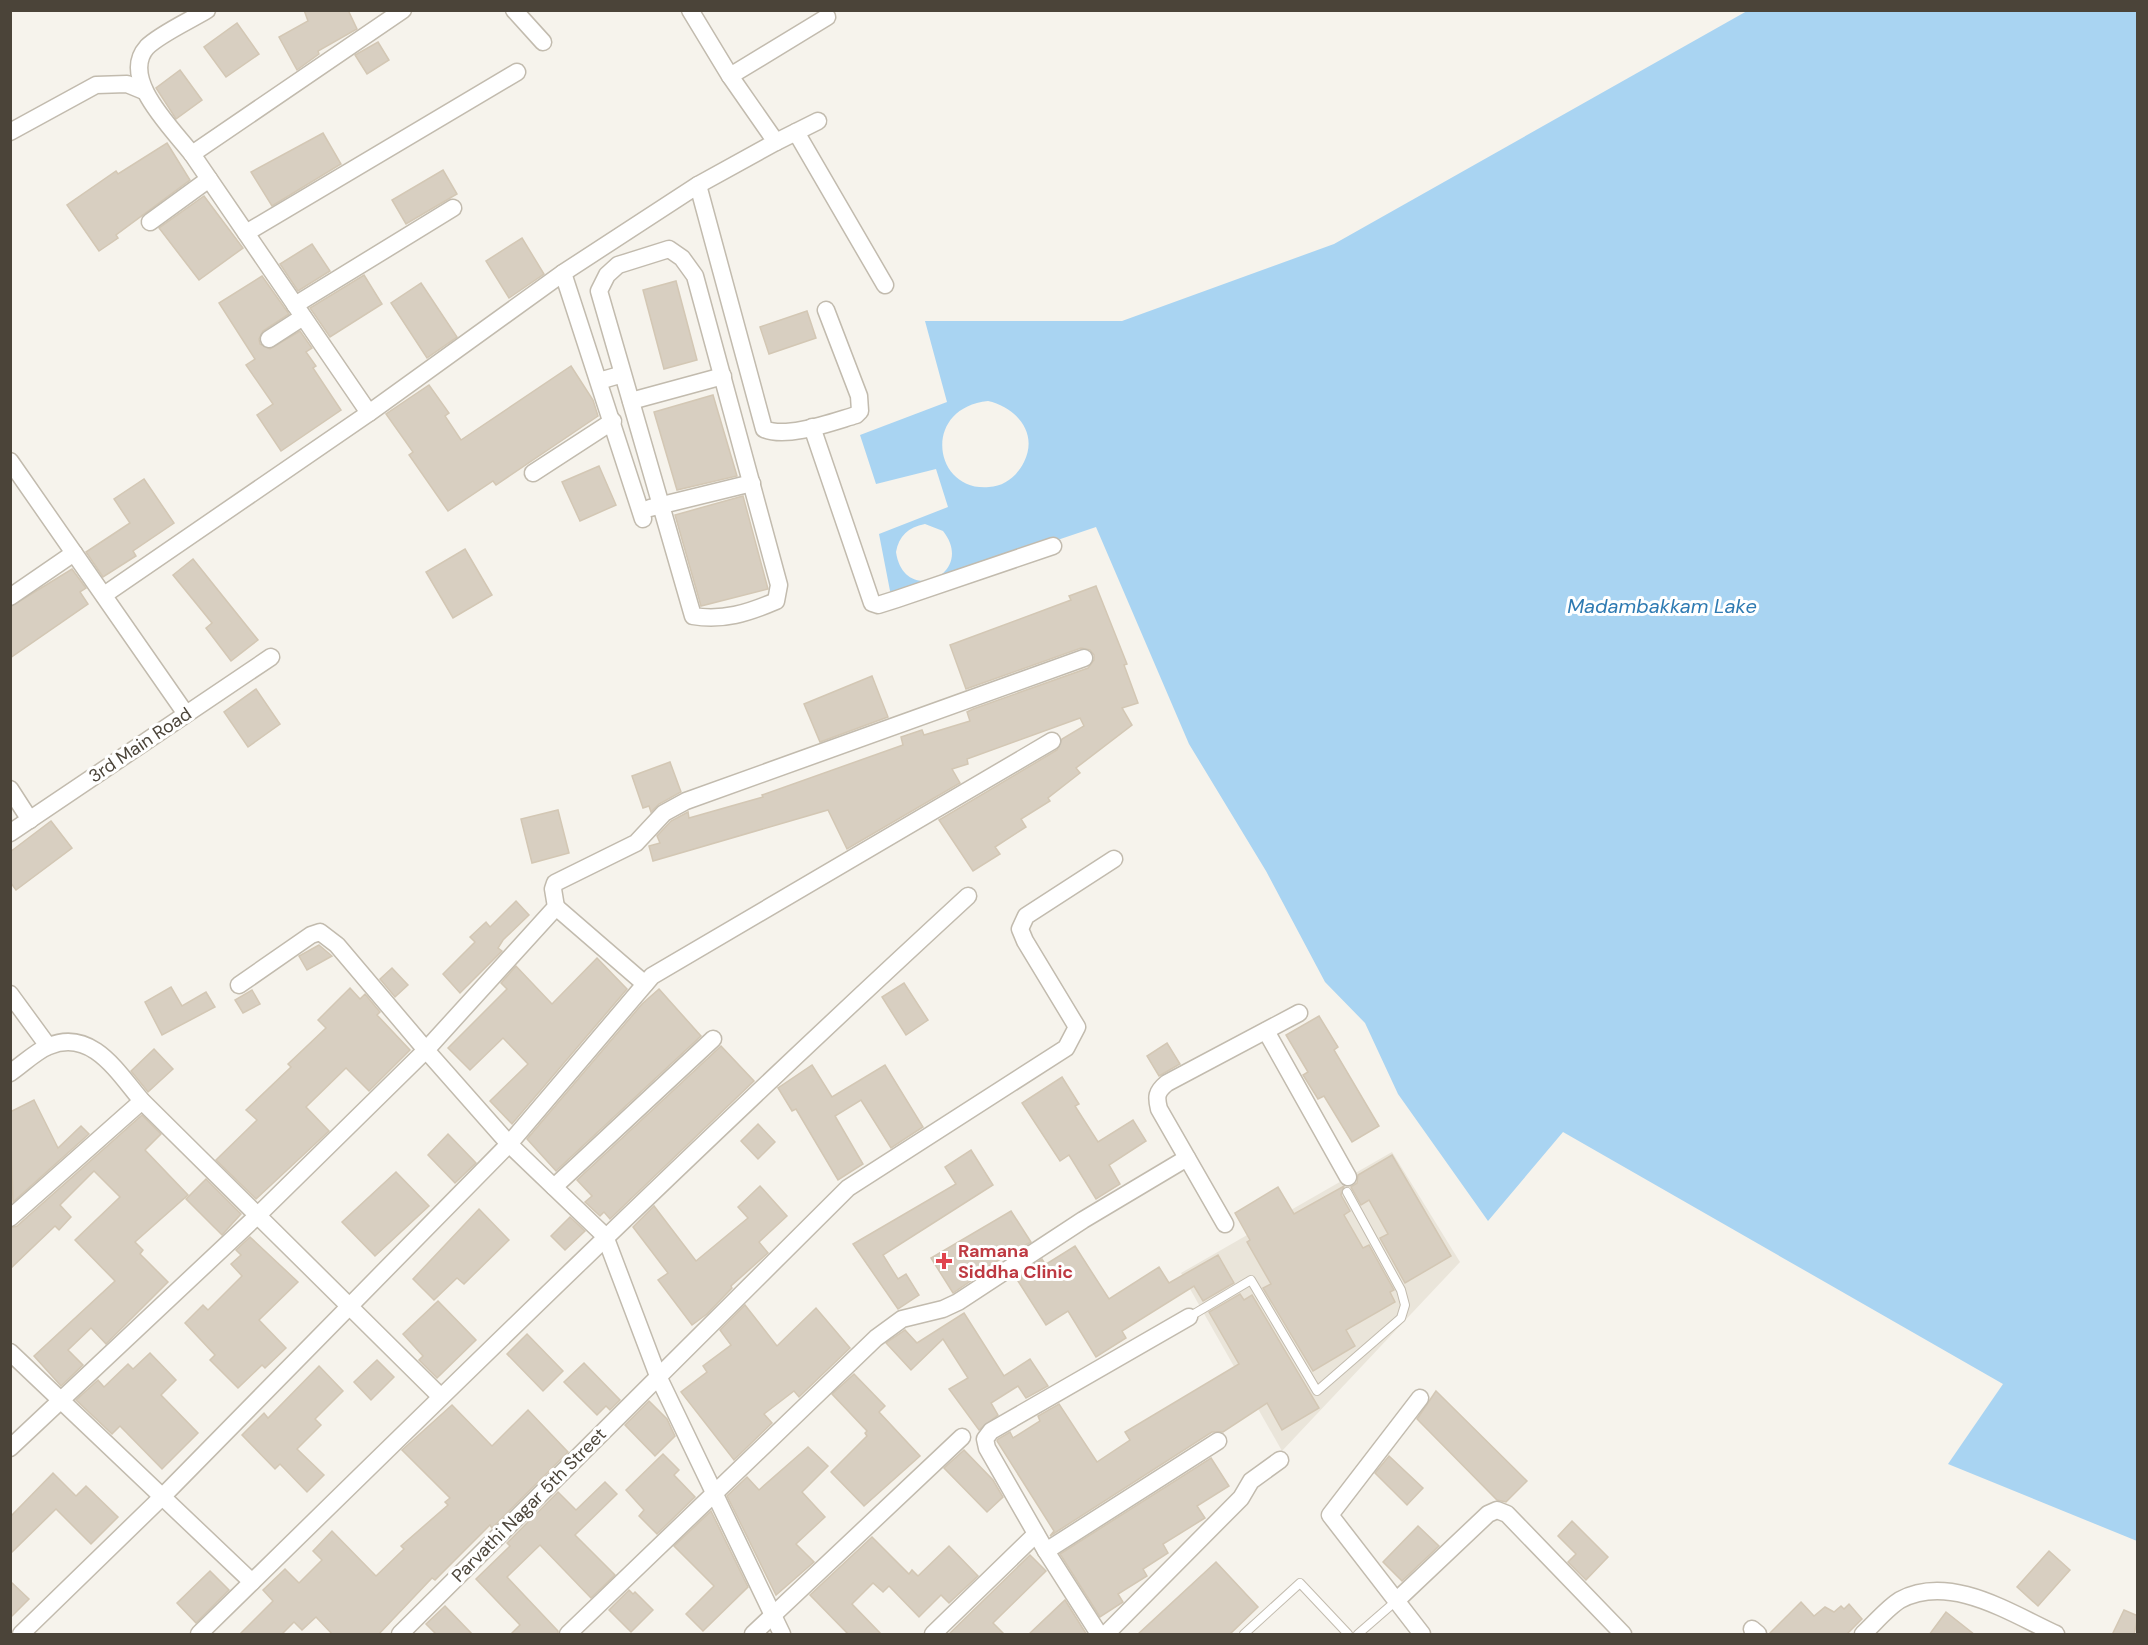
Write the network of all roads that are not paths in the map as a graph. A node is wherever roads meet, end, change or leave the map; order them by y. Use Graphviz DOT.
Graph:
graph roads {
  1 [pos="207,10"];
  2 [pos="403,10"];
  3 [pos="514,10"];
  4 [pos="690,10"];
  5 [pos="827,17"];
  6 [pos="543,42"];
  7 [pos="518,72"];
  8 [pos="730,76"];
  9 [pos="144,91"];
  10 [pos="818,121"];
  11 [pos="10,132"];
  12 [pos="796,132"];
  13 [pos="777,141"];
  14 [pos="192,154"];
  15 [pos="209,179"];
  16 [pos="698,185"];
  17 [pos="453,208"];
  18 [pos="150,222"];
  19 [pos="246,233"];
  20 [pos="563,273"];
  21 [pos="885,285"];
  22 [pos="826,310"];
  23 [pos="299,311"];
  24 [pos="270,339"];
  25 [pos="623,374"];
  26 [pos="723,376"];
  27 [pos="599,381"];
  28 [pos="631,401"];
  29 [pos="369,413"];
  30 [pos="613,421"];
  31 [pos="812,427"];
  32 [pos="12,467"];
  33 [pos="533,473"];
  34 [pos="752,483"];
  35 [pos="659,506"];
  36 [pos="1053,546"];
  37 [pos="74,553"];
  38 [pos="104,595"];
  39 [pos="10,597"];
  40 [pos="271,657"];
  41 [pos="1084,658"];
  42 [pos="186,714"];
  43 [pos="1052,741"];
  44 [pos="10,789"];
  45 [pos="30,820"];
  46 [pos="10,833"];
  47 [pos="1114,859"];
  48 [pos="968,897"];
  49 [pos="556,907"];
  50 [pos="645,984"];
  51 [pos="239,985"];
  52 [pos="10,994"];
  53 [pos="1299,1013"];
  54 [pos="1266,1032"];
  55 [pos="713,1038"];
  56 [pos="48,1046"];
  57 [pos="426,1050"];
  58 [pos="10,1073"];
  59 [pos="142,1101"];
  60 [pos="509,1144"];
  61 [pos="1187,1158"];
  62 [pos="1347,1185"];
  63 [pos="554,1187"];
  64 [pos="257,1216"];
  65 [pos="10,1218"];
  66 [pos="1224,1224"];
  67 [pos="605,1236"];
  68 [pos="349,1306"];
  69 [pos="1189,1317"];
  70 [pos="10,1352"];
  71 [pos="658,1376"];
  72 [pos="441,1397"];
  73 [pos="1420,1398"];
  74 [pos="61,1402"];
  75 [pos="962,1437"];
  76 [pos="1218,1442"];
  77 [pos="10,1448"];
  78 [pos="1280,1460"];
  79 [pos="714,1491"];
  80 [pos="163,1496"];
  81 [pos="1036,1534"];
  82 [pos="1046,1551"];
  83 [pos="252,1582"];
  84 [pos="1396,1601"];
  85 [pos="774,1614"];
  86 [pos="21,1635"];
  87 [pos="199,1635"];
  88 [pos="400,1635"];
  89 [pos="568,1635"];
  90 [pos="753,1635"];
  91 [pos="782,1635"];
  92 [pos="933,1635"];
  93 [pos="1099,1635"];
  94 [pos="1106,1635"];
  95 [pos="1244,1635"];
  96 [pos="1348,1635"];
  97 [pos="1358,1635"];
  98 [pos="1422,1635"];
  99 [pos="1623,1635"];
  100 [pos="1863,1635"];
  101 [pos="2056,1635"];
  1 -- 9 [label="street"];
  2 -- 14 [label="street"];
  3 -- 6 [label="street"];
  4 -- 8 [label="street"];
  5 -- 8 [label="street"];
  7 -- 19 [label="street"];
  8 -- 13 [label="street"];
  9 -- 11 [label="street"];
  9 -- 14 [label="street"];
  10 -- 12 [label="street"];
  12 -- 13 [label="street"];
  12 -- 21 [label="street"];
  13 -- 16 [label="street"];
  14 -- 15 [label="street"];
  15 -- 18 [label="street"];
  15 -- 19 [label="street"];
  16 -- 20 [label="street"];
  16 -- 31 [label="street"];
  17 -- 23 [label="street"];
  19 -- 23 [label="street"];
  20 -- 27 [label="street"];
  20 -- 29 [label="street"];
  22 -- 31 [label="street"];
  23 -- 24 [label="street"];
  23 -- 29 [label="street"];
  25 -- 26 [label="street"];
  25 -- 27 [label="street"];
  25 -- 28 [label="street"];
  26 -- 28 [label="street"];
  26 -- 34 [label="street"];
  27 -- 30 [label="street"];
  28 -- 35 [label="street"];
  29 -- 38 [label="street"];
  30 -- 33 [label="street"];
  30 -- 35 [label="street"];
  31 -- 36 [label="street"];
  32 -- 37 [label="street"];
  34 -- 35 [label="street"];
  34 -- 35 [label="street"];
  37 -- 38 [label="street"];
  37 -- 39 [label="street"];
  38 -- 42 [label="street"];
  40 -- 42 [label="street, 3rd Main Road"];
  41 -- 49 [label="street"];
  42 -- 45 [label="street, 3rd Main Road"];
  43 -- 50 [label="street"];
  44 -- 45 [label="street"];
  45 -- 46 [label="street, 3rd Main Road"];
  47 -- 71 [label="street, Parvathi Nagar 5th Street"];
  48 -- 67 [label="street"];
  49 -- 50 [label="street"];
  49 -- 57 [label="street"];
  50 -- 60 [label="street"];
  51 -- 57 [label="street"];
  52 -- 56 [label="street"];
  53 -- 54 [label="street"];
  54 -- 61 [label="street"];
  54 -- 62 [label="street"];
  55 -- 63 [label="street"];
  56 -- 58 [label="street"];
  56 -- 59 [label="street"];
  57 -- 60 [label="street"];
  57 -- 64 [label="street"];
  59 -- 64 [label="street"];
  59 -- 65 [label="street"];
  60 -- 63 [label="street"];
  60 -- 68 [label="street"];
  61 -- 66 [label="street"];
  61 -- 79 [label="street"];
  62 -- 69 [label="lane"];
  63 -- 67 [label="street"];
  64 -- 68 [label="street"];
  64 -- 74 [label="street"];
  67 -- 71 [label="street"];
  67 -- 72 [label="street"];
  68 -- 72 [label="street"];
  68 -- 80 [label="street"];
  69 -- 81 [label="street"];
  70 -- 74 [label="street"];
  71 -- 79 [label="street"];
  71 -- 88 [label="street, Parvathi Nagar 5th Street"];
  72 -- 83 [label="street"];
  73 -- 84 [label="street"];
  74 -- 77 [label="street"];
  74 -- 80 [label="street"];
  75 -- 85 [label="street"];
  76 -- 82 [label="street"];
  78 -- 94 [label="street"];
  79 -- 85 [label="street"];
  79 -- 89 [label="street"];
  80 -- 83 [label="street"];
  80 -- 86 [label="street"];
  81 -- 82 [label="street"];
  81 -- 92 [label="street"];
  82 -- 93 [label="street"];
  83 -- 87 [label="street"];
  84 -- 97 [label="lane"];
  84 -- 98 [label="street"];
  84 -- 99 [label="street"];
  85 -- 90 [label="street"];
  85 -- 91 [label="street"];
  95 -- 96 [label="lane"];
  100 -- 101 [label="street"];
}
